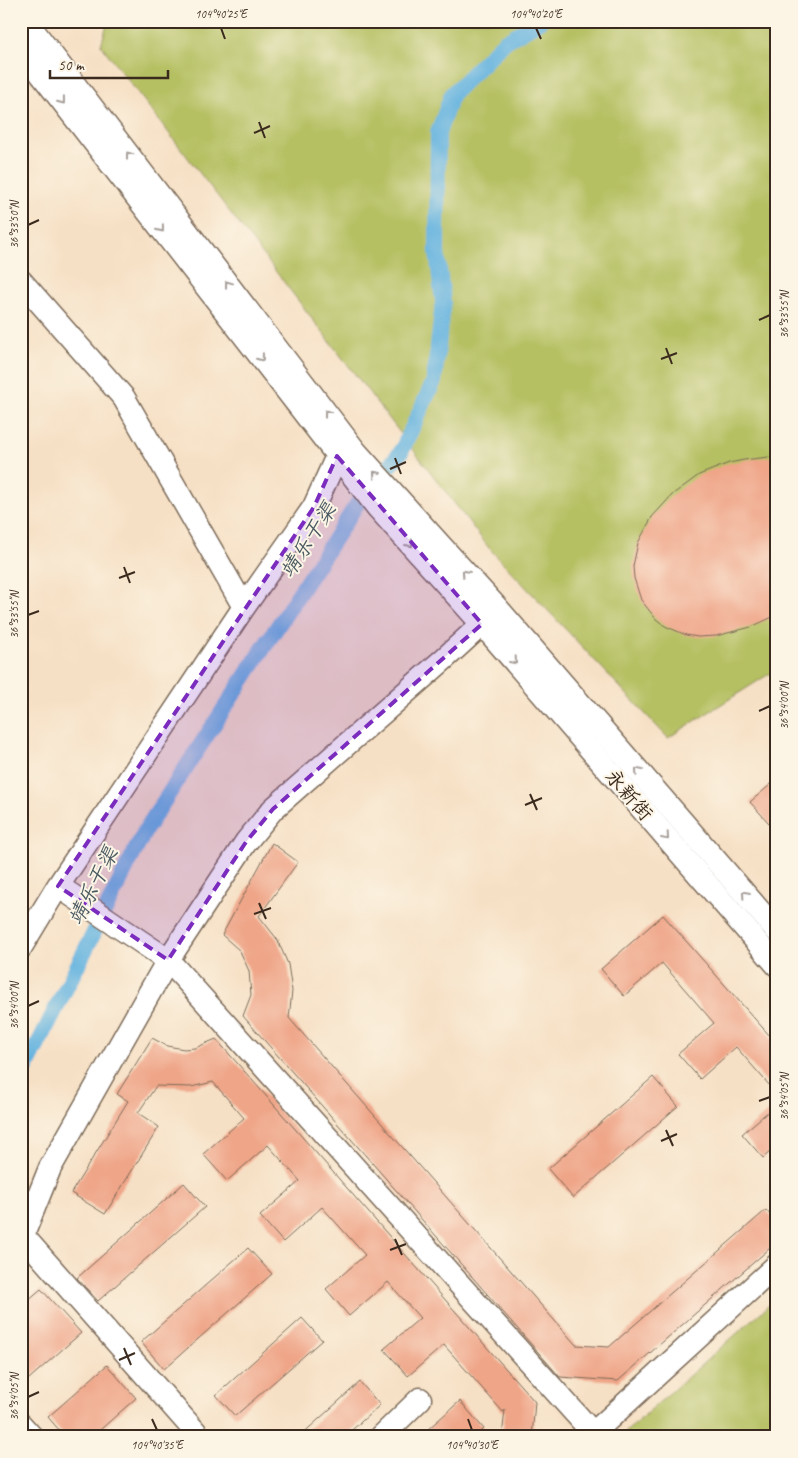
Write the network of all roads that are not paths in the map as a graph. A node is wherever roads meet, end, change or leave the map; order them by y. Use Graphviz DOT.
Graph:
graph roads {
  1 [pos="26,21"];
  2 [pos="21,48"];
  3 [pos="21,281"];
  4 [pos="346,458"];
  5 [pos="387,502"];
  6 [pos="244,607"];
  7 [pos="498,609"];
  8 [pos="482,624"];
  9 [pos="67,892"];
  10 [pos="777,931"];
  11 [pos="21,946"];
  12 [pos="168,960"];
  13 [pos="777,965"];
  14 [pos="22,1238"];
  15 [pos="777,1264"];
  16 [pos="420,1400"];
  17 [pos="21,1425"];
  18 [pos="591,1435"];
  19 [pos="32,1437"];
  20 [pos="200,1437"];
  21 [pos="381,1437"];
  4 -- 1 [label="street, one-way"];
  2 -- 4 [label="street, one-way"];
  3 -- 6 [label="street"];
  4 -- 5 [label="street"];
  4 -- 6 [label="street"];
  7 -- 5 [label="street, 永新街, one-way"];
  5 -- 8 [label="street, 永新街, one-way"];
  6 -- 9 [label="street"];
  7 -- 8 [label="street"];
  10 -- 7 [label="street, 永新街, one-way"];
  8 -- 12 [label="street"];
  8 -- 13 [label="street, 永新街, one-way"];
  9 -- 11 [label="street"];
  9 -- 12 [label="street"];
  12 -- 14 [label="street"];
  12 -- 18 [label="street"];
  14 -- 20 [label="street"];
  15 -- 18 [label="street"];
  16 -- 21 [label="street"];
  17 -- 19 [label="street"];
}
